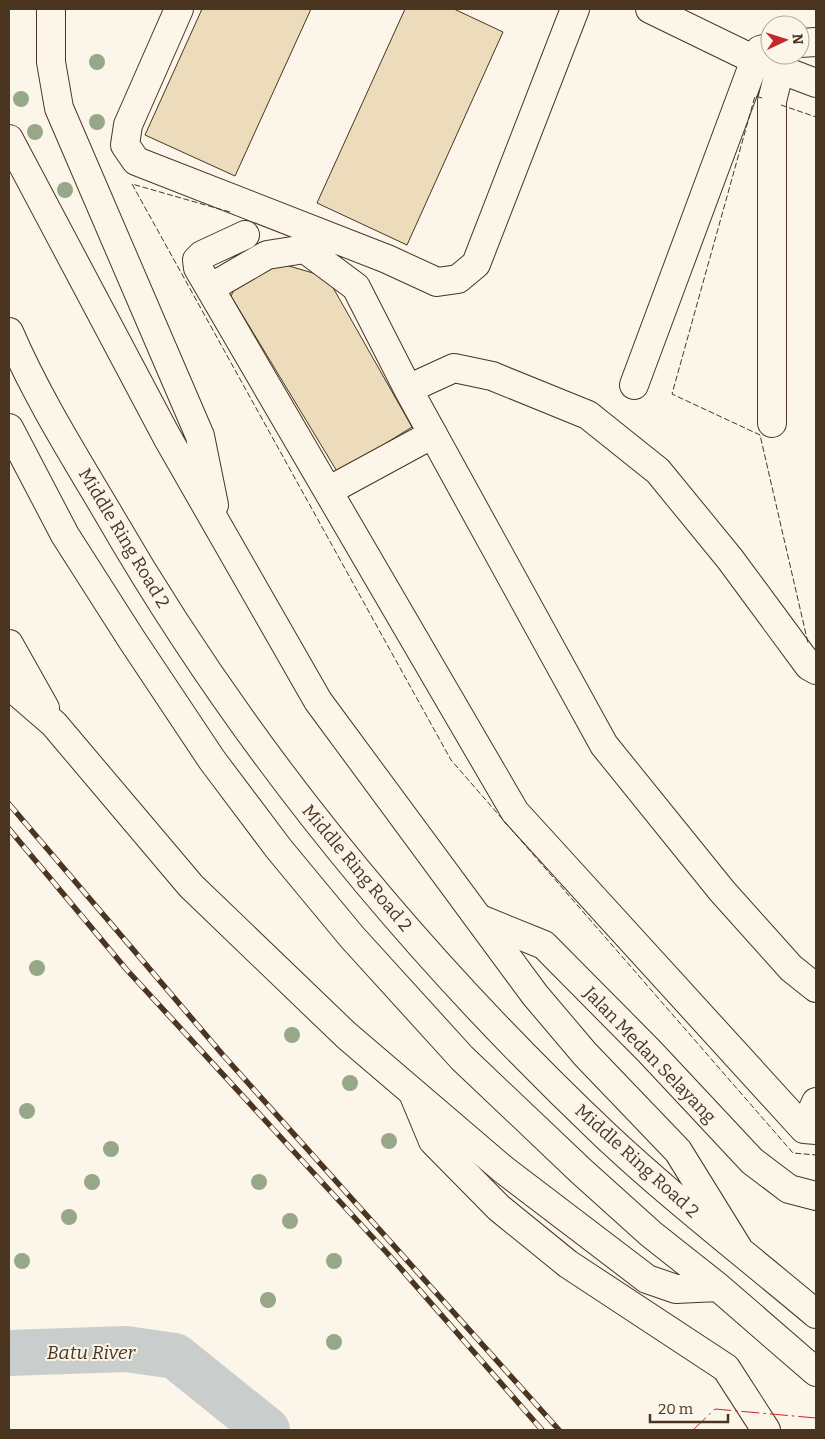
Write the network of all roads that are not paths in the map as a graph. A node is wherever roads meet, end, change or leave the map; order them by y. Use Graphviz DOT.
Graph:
graph roads {
  1 [pos="50,9"];
  2 [pos="179,9"];
  3 [pos="575,9"];
  4 [pos="650,9"];
  5 [pos="697,19"];
  6 [pos="760,54"];
  7 [pos="765,65"];
  8 [pos="769,65"];
  9 [pos="781,65"];
  10 [pos="816,83"];
  11 [pos="10,146"];
  12 [pos="245,235"];
  13 [pos="210,288"];
  14 [pos="9,332"];
  15 [pos="634,385"];
  16 [pos="408,389"];
  17 [pos="772,423"];
  18 [pos="9,428"];
  19 [pos="432,434"];
  20 [pos="328,491"];
  21 [pos="218,526"];
  22 [pos="9,644"];
  23 [pos="816,670"];
  24 [pos="9,686"];
  25 [pos="54,724"];
  26 [pos="480,920"];
  27 [pos="816,988"];
  28 [pos="413,1093"];
  29 [pos="816,1102"];
  30 [pos="810,1130"];
  31 [pos="816,1196"];
  32 [pos="738,1248"];
  33 [pos="718,1287"];
  34 [pos="816,1314"];
  35 [pos="816,1372"];
  36 [pos="766,1430"];
  1 -- 21 [label="main road"];
  2 -- 3 [label="main road"];
  4 -- 5 [label="main road"];
  5 -- 6 [label="main road"];
  7 -- 15 [label="main road"];
  8 -- 17 [label="main road"];
  9 -- 10 [label="main road"];
  11 -- 21 [label="main road"];
  12 -- 13 [label="main road"];
  13 -- 16 [label="main road"];
  13 -- 20 [label="main road"];
  14 -- 32 [label="main road, Middle Ring Road 2"];
  16 -- 19 [label="main road"];
  16 -- 23 [label="main road"];
  18 -- 33 [label="main road"];
  19 -- 20 [label="main road"];
  19 -- 27 [label="main road"];
  20 -- 30 [label="main road"];
  21 -- 26 [label="main road"];
  22 -- 25 [label="main road"];
  24 -- 25 [label="main road"];
  25 -- 28 [label="main road"];
  26 -- 31 [label="main road, Jalan Medan Selayang"];
  26 -- 32 [label="main road"];
  28 -- 33 [label="main road"];
  28 -- 36 [label="main road"];
  29 -- 30 [label="main road"];
  32 -- 34 [label="main road, Middle Ring Road 2"];
  33 -- 35 [label="main road"];
}
